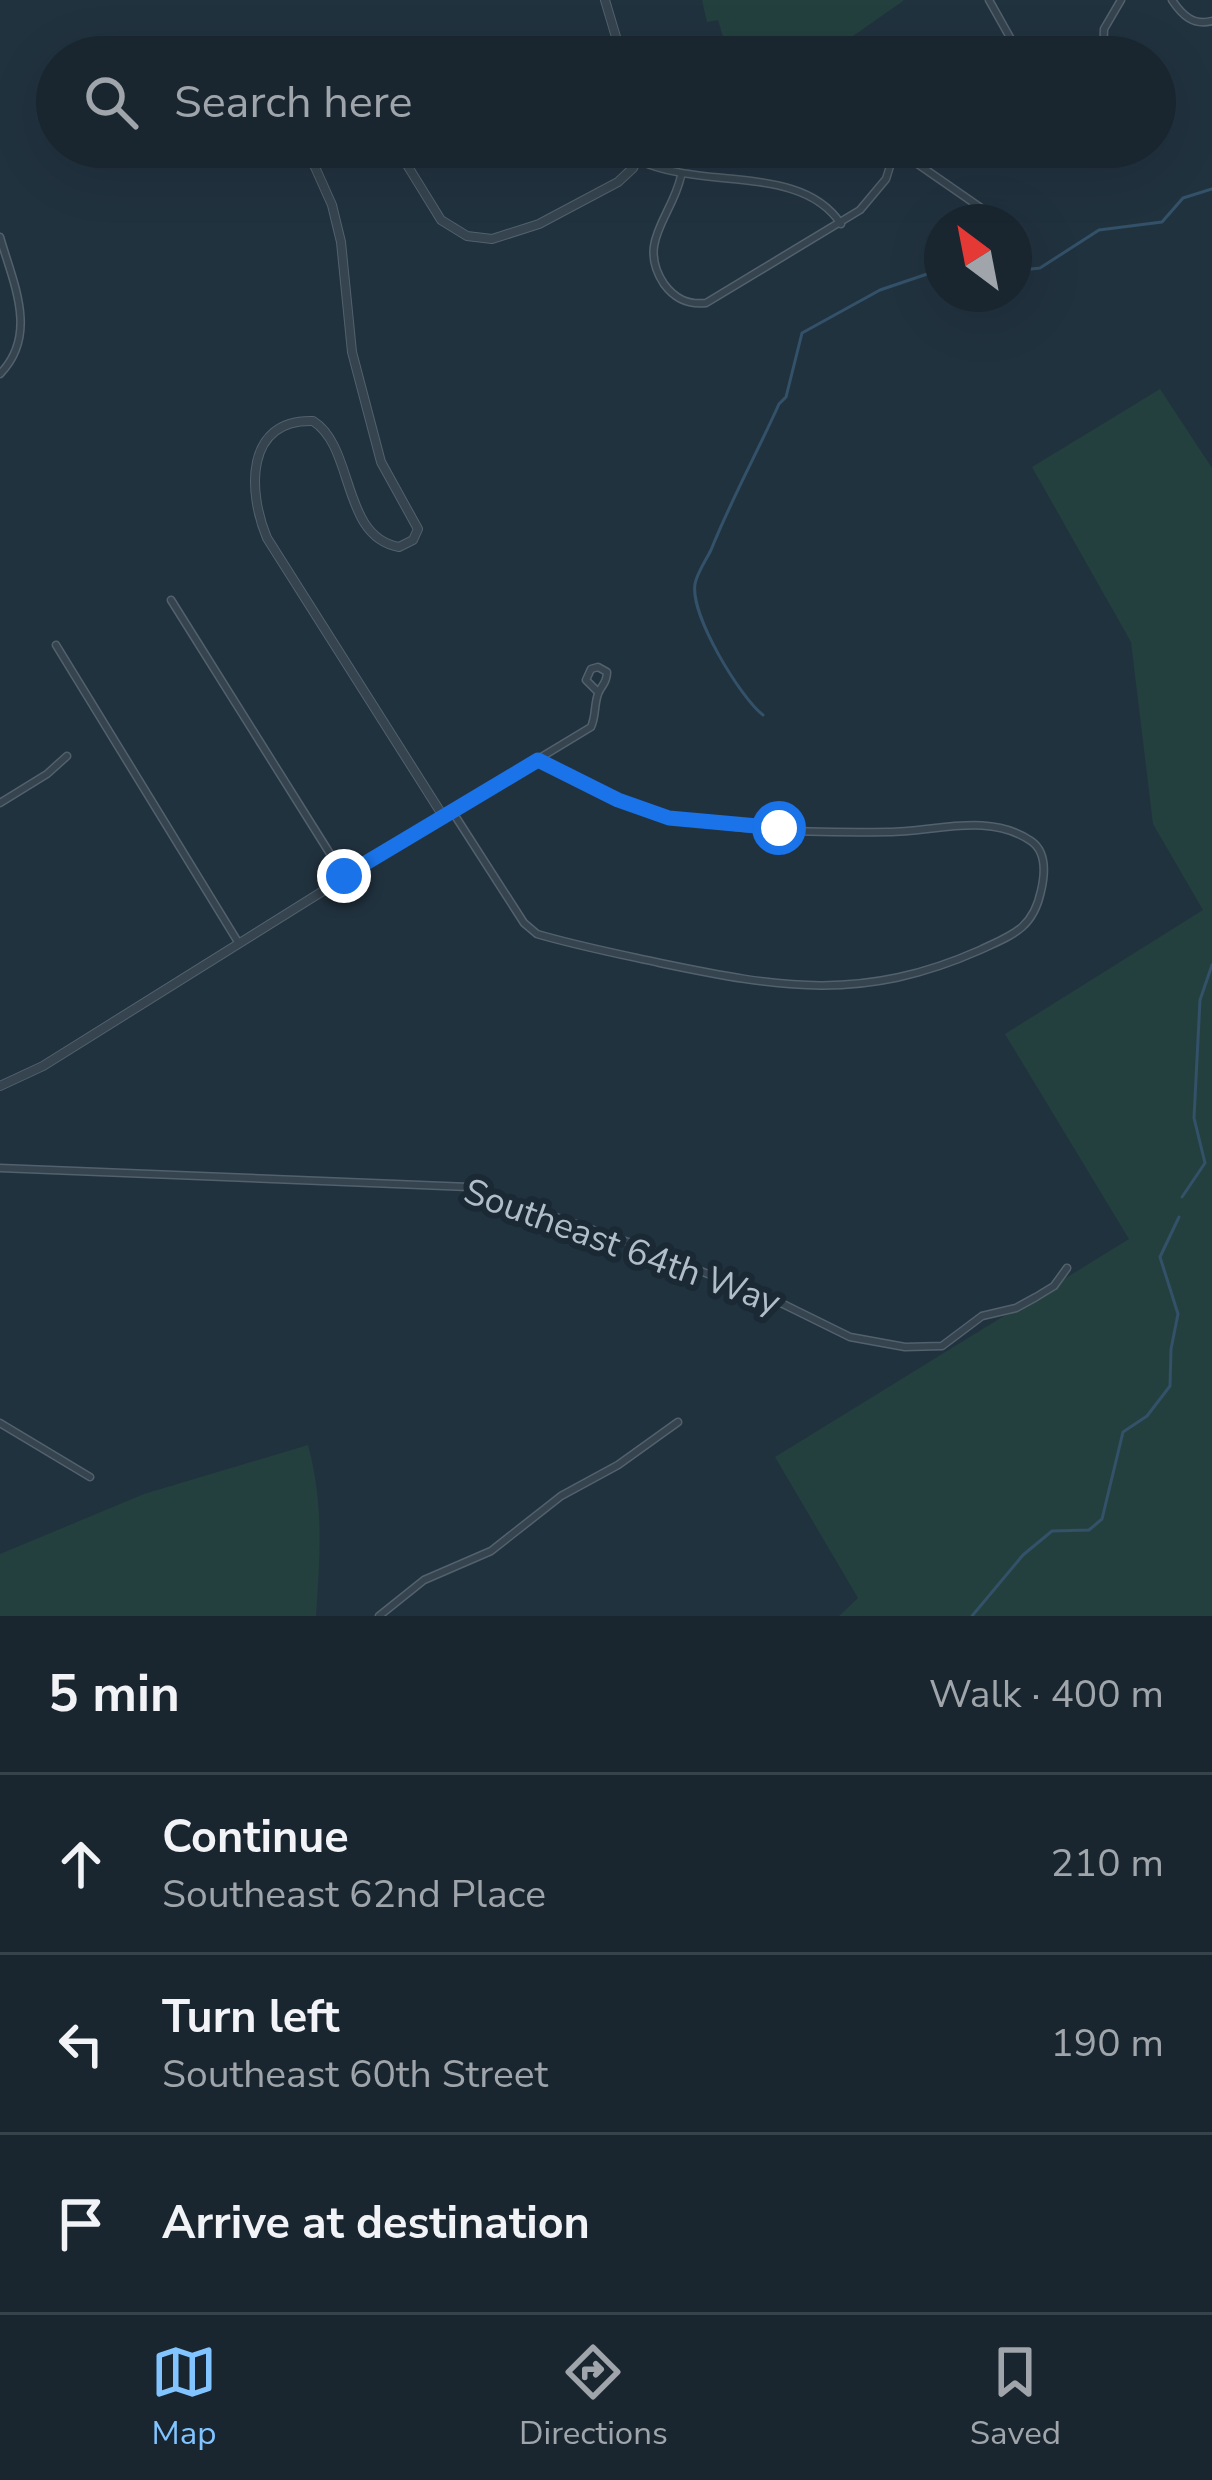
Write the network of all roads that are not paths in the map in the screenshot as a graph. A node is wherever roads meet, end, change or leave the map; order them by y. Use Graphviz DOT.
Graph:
graph roads {
  1 [pos="605,0"];
  2 [pos="989,0"];
  3 [pos="1121,0"];
  4 [pos="1172,0"];
  5 [pos="1212,21"];
  6 [pos="616,36"];
  7 [pos="1009,36"];
  8 [pos="1104,36"];
  9 [pos="315,168"];
  10 [pos="409,168"];
  11 [pos="631,168"];
  12 [pos="660,168"];
  13 [pos="887,168"];
  14 [pos="928,168"];
  15 [pos="681,176"];
  16 [pos="977,204"];
  17 [pos="841,224"];
  18 [pos="0,237"];
  19 [pos="0,374"];
  20 [pos="171,600"];
  21 [pos="56,645"];
  22 [pos="598,692"];
  23 [pos="67,756"];
  24 [pos="538,760"];
  25 [pos="0,803"];
  26 [pos="448,813"];
  27 [pos="344,876"];
  28 [pos="238,941"];
  29 [pos="0,1086"];
  30 [pos="0,1168"];
  31 [pos="1067,1268"];
  32 [pos="678,1422"];
  33 [pos="0,1423"];
  34 [pos="90,1477"];
  35 [pos="379,1616"];
  1 -- 6 [label="street"];
  2 -- 7 [label="street"];
  3 -- 8 [label="street"];
  4 -- 5 [label="street"];
  9 -- 26 [label="street"];
  10 -- 11 [label="street"];
  12 -- 15 [label="street"];
  13 -- 17 [label="street"];
  14 -- 16 [label="street"];
  15 -- 17 [label="street"];
  15 -- 17 [label="street"];
  18 -- 19 [label="street"];
  20 -- 27 [label="street"];
  21 -- 28 [label="street"];
  22 -- 24 [label="street"];
  23 -- 25 [label="street"];
  24 -- 26 [label="street"];
  24 -- 26 [label="street"];
  26 -- 27 [label="street"];
  27 -- 28 [label="street"];
  28 -- 29 [label="street"];
  30 -- 31 [label="street, Southeast 64th Way"];
  32 -- 35 [label="street"];
  33 -- 34 [label="street"];
}
